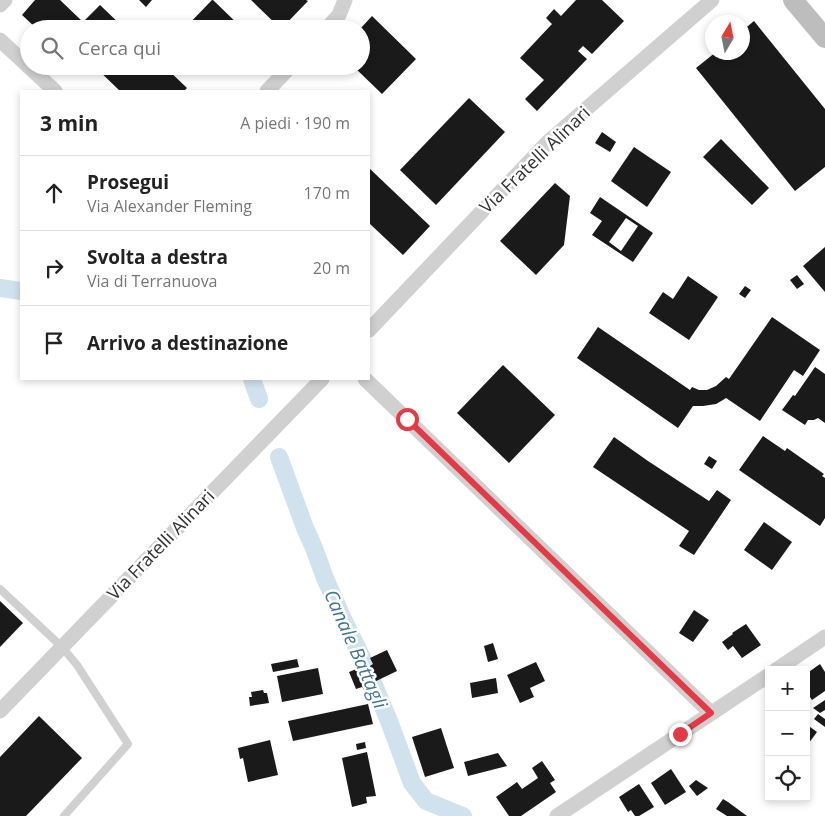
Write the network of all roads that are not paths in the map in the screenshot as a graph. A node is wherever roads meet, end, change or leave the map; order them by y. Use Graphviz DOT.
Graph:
graph roads {
  1 [pos="5,0"];
  2 [pos="345,0"];
  3 [pos="712,0"];
  4 [pos="794,0"];
  5 [pos="0,5"];
  6 [pos="334,20"];
  7 [pos="825,38"];
  8 [pos="0,40"];
  9 [pos="20,59"];
  10 [pos="38,75"];
  11 [pos="282,75"];
  12 [pos="54,90"];
  13 [pos="268,90"];
  14 [pos="370,329"];
  15 [pos="321,380"];
  16 [pos="366,380"];
  17 [pos="0,588"];
  18 [pos="825,637"];
  19 [pos="62,647"];
  20 [pos="782,666"];
  21 [pos="765,678"];
  22 [pos="0,712"];
  23 [pos="711,713"];
  24 [pos="64,816"];
  25 [pos="557,816"];
  1 -- 5 [label="street"];
  2 -- 6 [label="street"];
  3 -- 14 [label="street, Via Fratelli Alinari"];
  4 -- 7 [label="street"];
  8 -- 9 [label="street"];
  10 -- 12 [label="street"];
  11 -- 13 [label="street"];
  15 -- 19 [label="street, Via Fratelli Alinari"];
  16 -- 23 [label="street"];
  17 -- 19 [label="lane"];
  18 -- 20 [label="street"];
  19 -- 22 [label="street, Via Fratelli Alinari"];
  19 -- 24 [label="lane"];
  21 -- 23 [label="street"];
  23 -- 25 [label="street"];
}
